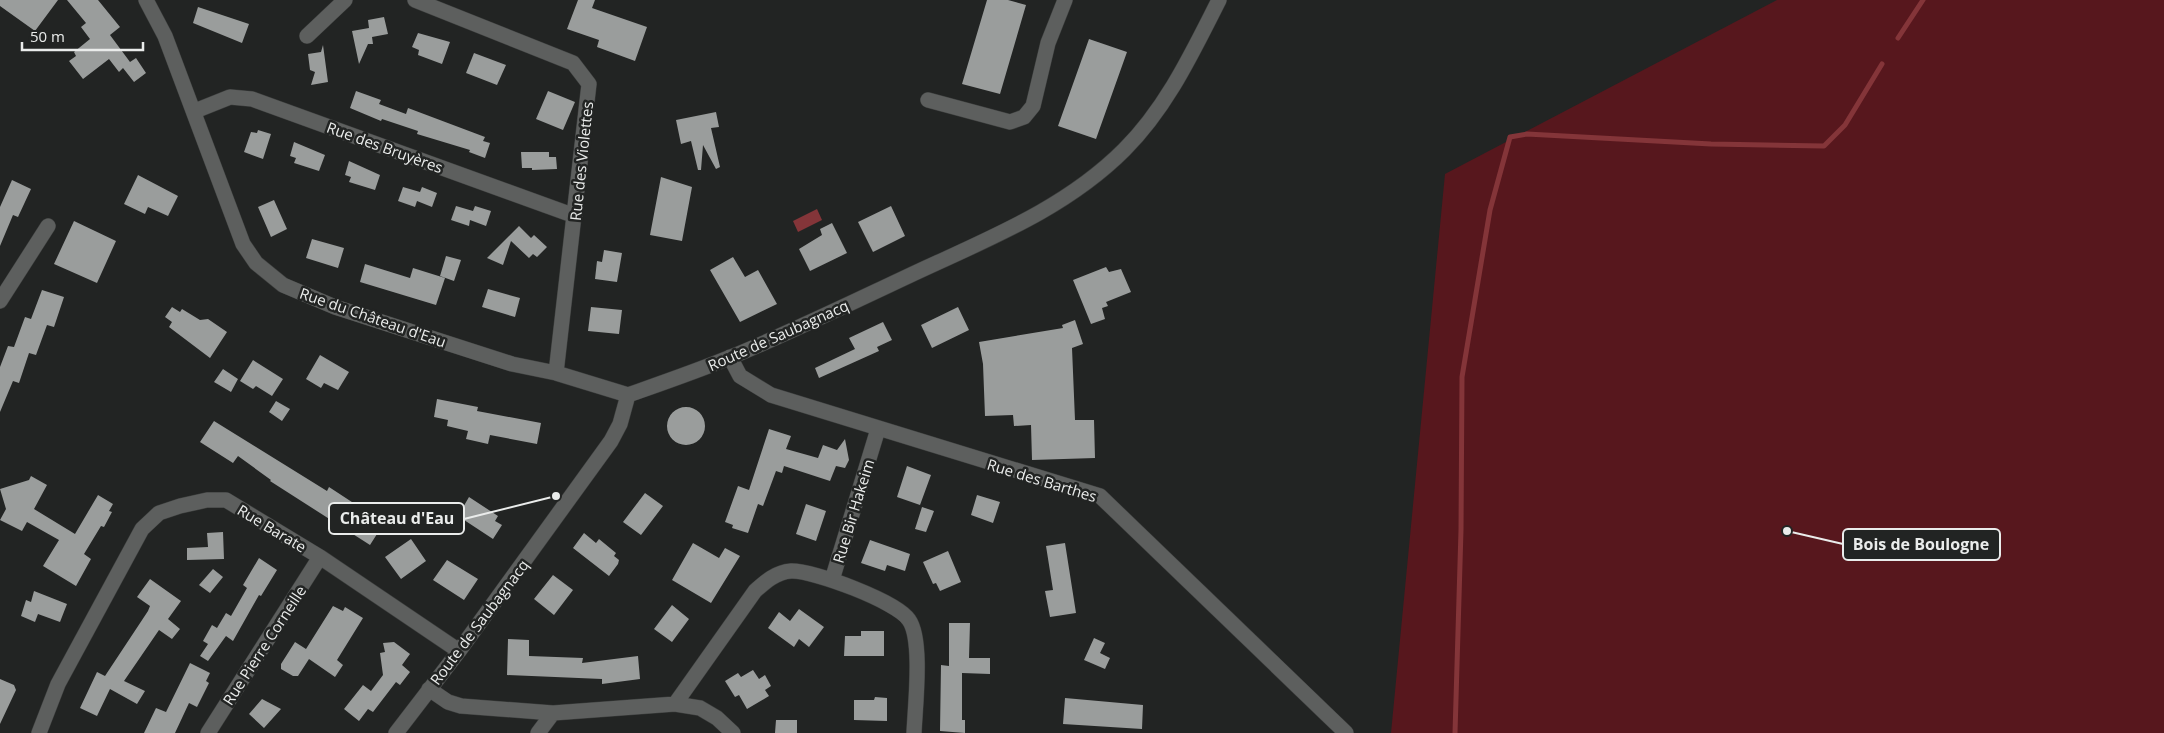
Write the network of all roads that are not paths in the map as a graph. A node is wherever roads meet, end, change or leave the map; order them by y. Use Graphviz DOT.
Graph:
graph roads {
  1 [pos="146,0"];
  2 [pos="345,0"];
  3 [pos="414,0"];
  4 [pos="1065,0"];
  5 [pos="1219,0"];
  6 [pos="307,36"];
  7 [pos="928,100"];
  8 [pos="195,111"];
  9 [pos="576,216"];
  10 [pos="48,226"];
  11 [pos="0,301"];
  12 [pos="730,357"];
  13 [pos="556,374"];
  14 [pos="628,395"];
  15 [pos="878,429"];
  16 [pos="320,558"];
  17 [pos="832,580"];
  18 [pos="459,651"];
  19 [pos="429,689"];
  20 [pos="675,704"];
  21 [pos="553,713"];
  22 [pos="39,733"];
  23 [pos="208,733"];
  24 [pos="396,733"];
  25 [pos="538,733"];
  26 [pos="733,733"];
  27 [pos="914,733"];
  28 [pos="1346,733"];
  1 -- 8 [label="street, Rue du Château d'Eau"];
  2 -- 6 [label="street"];
  3 -- 9 [label="street, Rue des Violettes"];
  4 -- 7 [label="street"];
  5 -- 12 [label="street, Route de Saubagnacq"];
  8 -- 9 [label="street, Rue des Bruyères"];
  8 -- 13 [label="street, Rue du Château d'Eau"];
  9 -- 13 [label="street, Rue des Violettes"];
  10 -- 11 [label="street"];
  12 -- 14 [label="street, Route de Saubagnacq"];
  12 -- 15 [label="street, Rue des Barthes"];
  13 -- 14 [label="street, Rue du Château d'Eau"];
  14 -- 18 [label="street, Route de Saubagnacq"];
  15 -- 17 [label="street, Rue Bir Hakeim"];
  15 -- 28 [label="street, Rue des Barthes"];
  16 -- 18 [label="street, Rue Barate"];
  16 -- 22 [label="street, Rue Barate"];
  16 -- 23 [label="street, Rue Pierre Corneille"];
  17 -- 20 [label="street, Rue Bir Hakeim"];
  17 -- 27 [label="street"];
  18 -- 19 [label="street, Route de Saubagnacq"];
  19 -- 21 [label="street"];
  19 -- 24 [label="street, Route de Saubagnacq"];
  20 -- 21 [label="street"];
  20 -- 26 [label="street"];
  21 -- 25 [label="street"];
}
